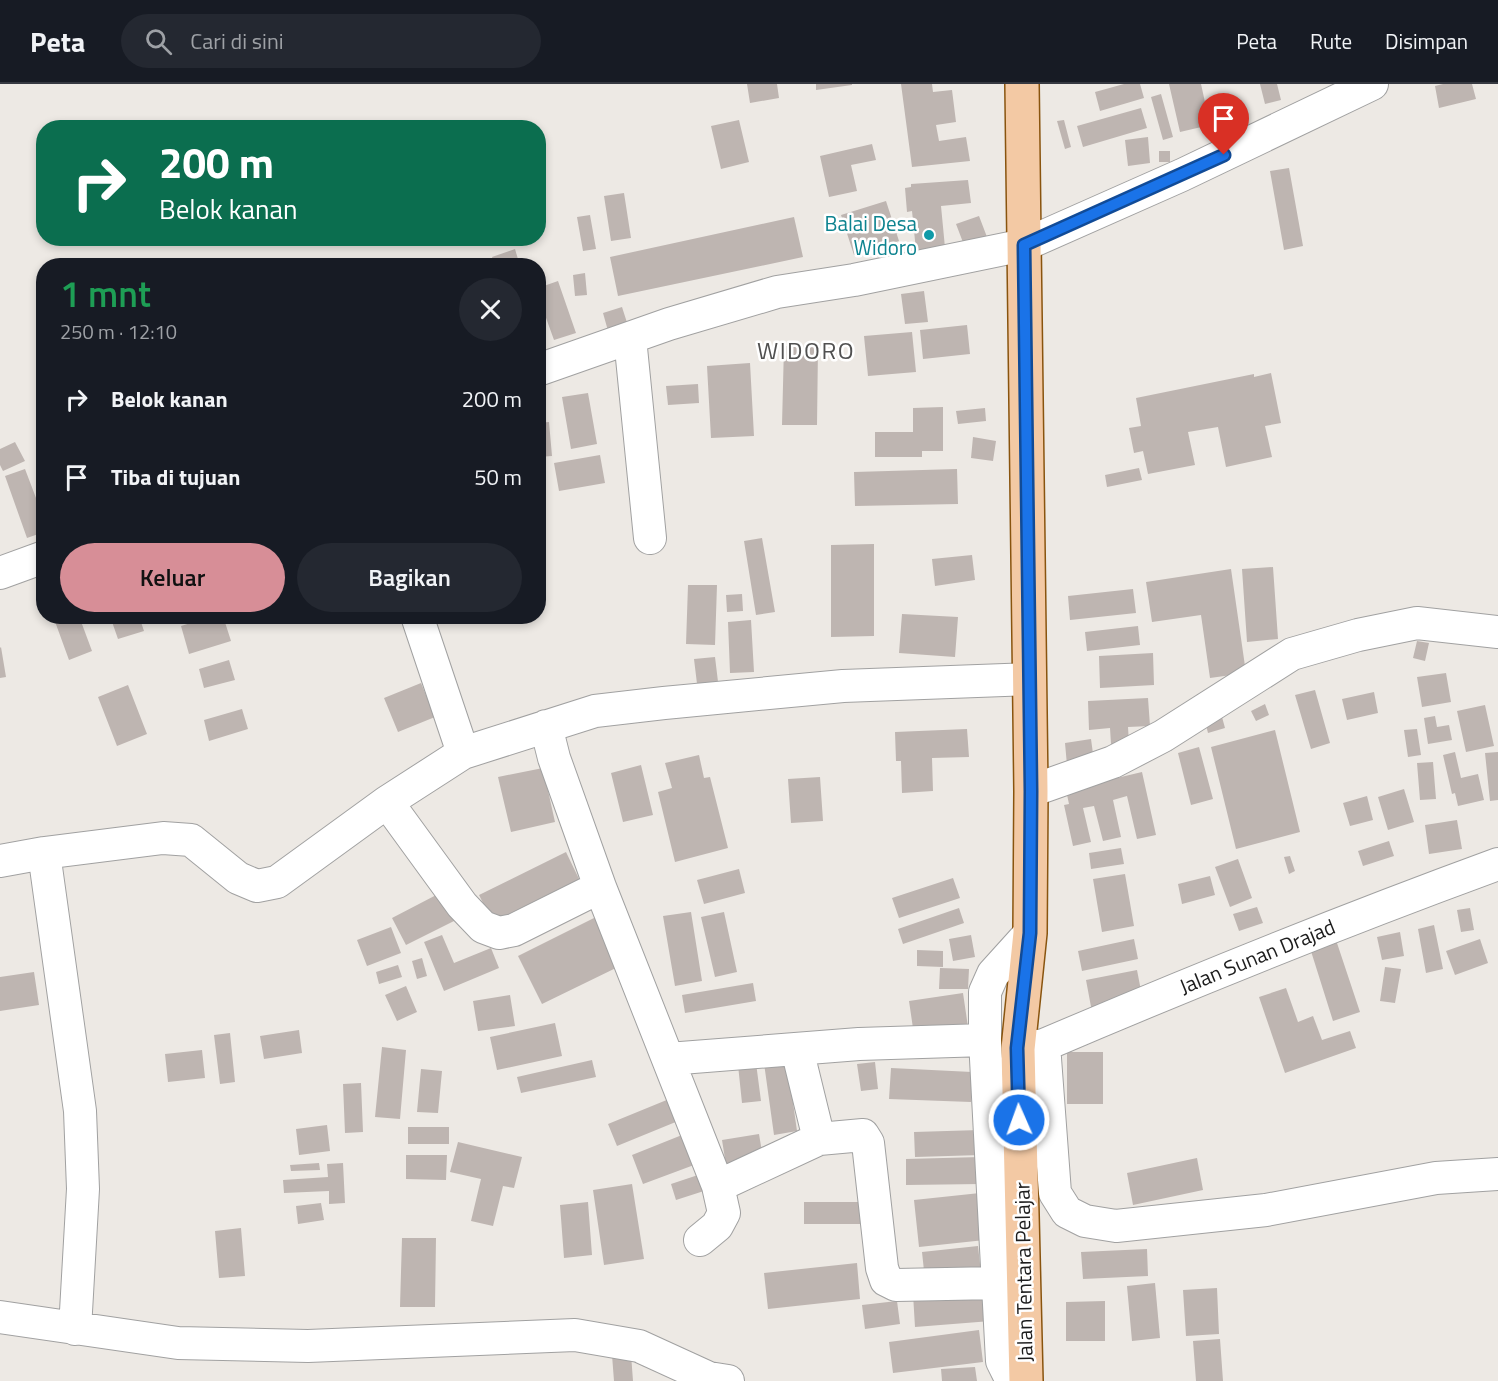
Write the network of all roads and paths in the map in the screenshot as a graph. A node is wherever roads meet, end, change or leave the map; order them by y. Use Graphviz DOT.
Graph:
graph roads {
  1 [pos="1022,84"];
  2 [pos="1372,84"];
  3 [pos="1024,245"];
  4 [pos="630,338"];
  5 [pos="546,367"];
  6 [pos="650,538"];
  7 [pos="36,560"];
  8 [pos="0,573"];
  9 [pos="420,624"];
  10 [pos="1498,632"];
  11 [pos="1030,679"];
  12 [pos="546,726"];
  13 [pos="463,753"];
  14 [pos="1031,791"];
  15 [pos="387,802"];
  16 [pos="44,853"];
  17 [pos="0,861"];
  18 [pos="1498,864"];
  19 [pos="600,887"];
  20 [pos="1030,933"];
  21 [pos="985,1040"];
  22 [pos="1031,1047"];
  23 [pos="797,1049"];
  24 [pos="668,1059"];
  25 [pos="819,1139"];
  26 [pos="1498,1174"];
  27 [pos="718,1186"];
  28 [pos="700,1240"];
  29 [pos="997,1283"];
  30 [pos="0,1317"];
  31 [pos="75,1329"];
  32 [pos="728,1381"];
  33 [pos="1012,1381"];
  34 [pos="1026,1381"];
  1 -- 3 [label="main road, Jalan Tentara Pelajar"];
  2 -- 3 [label="street"];
  3 -- 4 [label="street"];
  3 -- 11 [label="main road, Jalan Tentara Pelajar"];
  4 -- 5 [label="street"];
  4 -- 6 [label="street"];
  7 -- 8 [label="street"];
  9 -- 13 [label="street"];
  10 -- 14 [label="street"];
  11 -- 12 [label="street"];
  11 -- 14 [label="main road, Jalan Tentara Pelajar"];
  12 -- 13 [label="street"];
  12 -- 19 [label="street"];
  13 -- 15 [label="street"];
  14 -- 20 [label="main road, Jalan Tentara Pelajar"];
  15 -- 16 [label="street"];
  15 -- 19 [label="street"];
  16 -- 17 [label="street"];
  16 -- 31 [label="street"];
  18 -- 22 [label="street, Jalan Sunan Drajad"];
  19 -- 24 [label="street"];
  20 -- 21 [label="street"];
  20 -- 22 [label="main road, Jalan Tentara Pelajar"];
  21 -- 23 [label="street"];
  21 -- 29 [label="street"];
  22 -- 26 [label="street"];
  22 -- 34 [label="main road, Jalan Tentara Pelajar"];
  23 -- 24 [label="street"];
  23 -- 25 [label="street"];
  24 -- 27 [label="street"];
  25 -- 27 [label="street"];
  25 -- 29 [label="street"];
  27 -- 28 [label="street"];
  29 -- 33 [label="street"];
  30 -- 31 [label="street"];
  31 -- 32 [label="street"];
}
